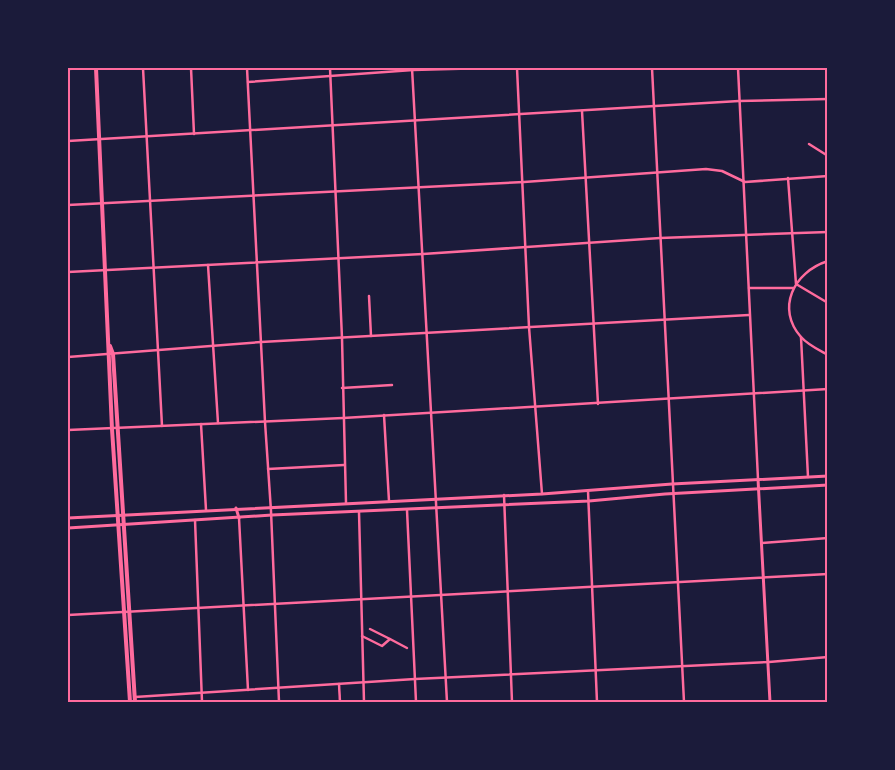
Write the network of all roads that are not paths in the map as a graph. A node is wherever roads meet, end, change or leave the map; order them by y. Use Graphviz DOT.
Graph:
graph roads {
  1 [pos="84,68"];
  2 [pos="96,68"];
  3 [pos="143,68"];
  4 [pos="191,68"];
  5 [pos="247,68"];
  6 [pos="330,68"];
  7 [pos="489,68"];
  8 [pos="517,68"];
  9 [pos="652,68"];
  10 [pos="738,68"];
  11 [pos="68,69"];
  12 [pos="413,69"];
  13 [pos="330,75"];
  14 [pos="248,82"];
  15 [pos="828,99"];
  16 [pos="739,101"];
  17 [pos="654,107"];
  18 [pos="582,110"];
  19 [pos="520,114"];
  20 [pos="416,121"];
  21 [pos="333,127"];
  22 [pos="250,131"];
  23 [pos="194,134"];
  24 [pos="147,136"];
  25 [pos="99,140"];
  26 [pos="68,141"];
  27 [pos="809,144"];
  28 [pos="828,156"];
  29 [pos="657,172"];
  30 [pos="828,176"];
  31 [pos="586,178"];
  32 [pos="788,178"];
  33 [pos="524,182"];
  34 [pos="745,182"];
  35 [pos="419,187"];
  36 [pos="335,192"];
  37 [pos="253,197"];
  38 [pos="150,201"];
  39 [pos="103,203"];
  40 [pos="68,205"];
  41 [pos="791,232"];
  42 [pos="828,232"];
  43 [pos="745,234"];
  44 [pos="660,238"];
  45 [pos="589,242"];
  46 [pos="526,248"];
  47 [pos="423,254"];
  48 [pos="339,258"];
  49 [pos="828,261"];
  50 [pos="257,263"];
  51 [pos="208,265"];
  52 [pos="153,267"];
  53 [pos="106,270"];
  54 [pos="68,272"];
  55 [pos="796,284"];
  56 [pos="749,288"];
  57 [pos="793,288"];
  58 [pos="369,296"];
  59 [pos="828,303"];
  60 [pos="749,315"];
  61 [pos="664,320"];
  62 [pos="593,324"];
  63 [pos="529,327"];
  64 [pos="426,333"];
  65 [pos="371,336"];
  66 [pos="801,337"];
  67 [pos="342,338"];
  68 [pos="261,342"];
  69 [pos="213,347"];
  70 [pos="157,351"];
  71 [pos="111,354"];
  72 [pos="828,355"];
  73 [pos="68,357"];
  74 [pos="392,385"];
  75 [pos="342,388"];
  76 [pos="828,389"];
  77 [pos="803,391"];
  78 [pos="754,393"];
  79 [pos="668,397"];
  80 [pos="598,404"];
  81 [pos="535,408"];
  82 [pos="430,413"];
  83 [pos="384,415"];
  84 [pos="342,418"];
  85 [pos="265,422"];
  86 [pos="201,424"];
  87 [pos="218,424"];
  88 [pos="162,426"];
  89 [pos="112,429"];
  90 [pos="117,429"];
  91 [pos="68,430"];
  92 [pos="344,465"];
  93 [pos="268,470"];
  94 [pos="828,476"];
  95 [pos="808,477"];
  96 [pos="758,479"];
  97 [pos="672,484"];
  98 [pos="828,485"];
  99 [pos="759,489"];
  100 [pos="588,491"];
  101 [pos="542,494"];
  102 [pos="672,494"];
  103 [pos="504,495"];
  104 [pos="436,498"];
  105 [pos="389,501"];
  106 [pos="589,501"];
  107 [pos="346,503"];
  108 [pos="352,503"];
  109 [pos="504,505"];
  110 [pos="271,506"];
  111 [pos="236,508"];
  112 [pos="437,508"];
  113 [pos="206,510"];
  114 [pos="407,510"];
  115 [pos="356,512"];
  116 [pos="342,513"];
  117 [pos="149,514"];
  118 [pos="119,515"];
  119 [pos="272,516"];
  120 [pos="68,518"];
  121 [pos="239,518"];
  122 [pos="195,520"];
  123 [pos="142,523"];
  124 [pos="120,525"];
  125 [pos="68,528"];
  126 [pos="828,538"];
  127 [pos="761,542"];
  128 [pos="828,574"];
  129 [pos="763,578"];
  130 [pos="677,582"];
  131 [pos="593,587"];
  132 [pos="508,591"];
  133 [pos="441,594"];
  134 [pos="411,595"];
  135 [pos="361,598"];
  136 [pos="275,603"];
  137 [pos="243,605"];
  138 [pos="198,607"];
  139 [pos="126,612"];
  140 [pos="68,615"];
  141 [pos="370,629"];
  142 [pos="362,636"];
  143 [pos="390,639"];
  144 [pos="407,648"];
  145 [pos="828,657"];
  146 [pos="768,662"];
  147 [pos="682,667"];
  148 [pos="596,671"];
  149 [pos="511,676"];
  150 [pos="415,679"];
  151 [pos="446,679"];
  152 [pos="364,682"];
  153 [pos="338,684"];
  154 [pos="278,688"];
  155 [pos="248,690"];
  156 [pos="202,693"];
  157 [pos="131,699"];
  158 [pos="135,702"];
  159 [pos="202,702"];
  160 [pos="279,702"];
  161 [pos="340,702"];
  162 [pos="364,702"];
  163 [pos="416,702"];
  164 [pos="447,702"];
  165 [pos="512,702"];
  166 [pos="597,702"];
  167 [pos="684,702"];
  168 [pos="770,702"];
  1 -- 11 [label="street"];
  2 -- 25 [label="main road"];
  3 -- 24 [label="street"];
  4 -- 23 [label="street"];
  5 -- 14 [label="street"];
  6 -- 13 [label="street"];
  7 -- 12 [label="street"];
  8 -- 19 [label="street"];
  9 -- 17 [label="street"];
  10 -- 16 [label="street"];
  12 -- 13 [label="street"];
  12 -- 20 [label="street"];
  13 -- 14 [label="street"];
  13 -- 21 [label="street"];
  14 -- 22 [label="street"];
  15 -- 16 [label="street"];
  16 -- 17 [label="street"];
  16 -- 34 [label="street"];
  17 -- 18 [label="street"];
  17 -- 29 [label="street"];
  18 -- 19 [label="street"];
  18 -- 31 [label="street"];
  19 -- 20 [label="street"];
  19 -- 33 [label="street"];
  20 -- 21 [label="street"];
  20 -- 35 [label="street"];
  21 -- 22 [label="street"];
  21 -- 36 [label="street"];
  22 -- 23 [label="street"];
  22 -- 37 [label="street"];
  23 -- 24 [label="street"];
  24 -- 25 [label="street"];
  24 -- 38 [label="street"];
  25 -- 26 [label="street"];
  25 -- 39 [label="main road"];
  27 -- 28 [label="street"];
  29 -- 31 [label="street"];
  29 -- 34 [label="street"];
  29 -- 44 [label="street"];
  30 -- 32 [label="street"];
  31 -- 33 [label="street"];
  31 -- 45 [label="street"];
  32 -- 34 [label="street"];
  32 -- 41 [label="street"];
  33 -- 35 [label="street"];
  33 -- 46 [label="street"];
  34 -- 43 [label="street"];
  35 -- 36 [label="street"];
  35 -- 47 [label="street"];
  36 -- 37 [label="street"];
  36 -- 48 [label="street"];
  37 -- 38 [label="street"];
  37 -- 50 [label="street"];
  38 -- 39 [label="street"];
  38 -- 52 [label="street"];
  39 -- 40 [label="street"];
  39 -- 53 [label="main road"];
  41 -- 42 [label="street"];
  41 -- 43 [label="street"];
  41 -- 55 [label="street"];
  43 -- 44 [label="street"];
  43 -- 56 [label="street"];
  44 -- 45 [label="street"];
  44 -- 61 [label="street"];
  45 -- 46 [label="street"];
  45 -- 62 [label="street"];
  46 -- 47 [label="street"];
  46 -- 63 [label="street"];
  47 -- 48 [label="street"];
  47 -- 64 [label="street"];
  48 -- 50 [label="street"];
  48 -- 67 [label="street"];
  49 -- 55 [label="street"];
  50 -- 51 [label="street"];
  50 -- 68 [label="street"];
  51 -- 52 [label="street"];
  51 -- 69 [label="street"];
  52 -- 53 [label="street"];
  52 -- 70 [label="street"];
  53 -- 54 [label="street"];
  53 -- 71 [label="main road"];
  55 -- 57 [label="street"];
  55 -- 59 [label="street"];
  56 -- 57 [label="street"];
  56 -- 60 [label="street"];
  57 -- 66 [label="street"];
  58 -- 65 [label="street"];
  60 -- 61 [label="street"];
  60 -- 78 [label="street"];
  61 -- 62 [label="street"];
  61 -- 79 [label="street"];
  62 -- 63 [label="street"];
  62 -- 80 [label="street"];
  63 -- 64 [label="street"];
  63 -- 81 [label="street"];
  64 -- 65 [label="street"];
  64 -- 82 [label="street"];
  65 -- 67 [label="street"];
  66 -- 72 [label="street"];
  66 -- 77 [label="street"];
  67 -- 68 [label="street"];
  67 -- 75 [label="street"];
  68 -- 69 [label="street"];
  68 -- 85 [label="street"];
  69 -- 70 [label="street"];
  69 -- 87 [label="street"];
  70 -- 71 [label="street"];
  70 -- 88 [label="street"];
  71 -- 73 [label="street"];
  71 -- 89 [label="main road"];
  71 -- 90 [label="main road"];
  74 -- 75 [label="street"];
  75 -- 84 [label="street"];
  76 -- 77 [label="street"];
  77 -- 78 [label="street"];
  77 -- 95 [label="street"];
  78 -- 79 [label="street"];
  78 -- 96 [label="street"];
  79 -- 80 [label="street"];
  79 -- 97 [label="street"];
  80 -- 81 [label="street"];
  81 -- 82 [label="street"];
  81 -- 101 [label="street"];
  82 -- 83 [label="street"];
  82 -- 104 [label="street"];
  83 -- 84 [label="street"];
  83 -- 105 [label="street"];
  84 -- 85 [label="street"];
  84 -- 92 [label="street"];
  85 -- 87 [label="street"];
  85 -- 93 [label="street"];
  86 -- 87 [label="street"];
  86 -- 88 [label="street"];
  86 -- 113 [label="street"];
  88 -- 90 [label="street"];
  89 -- 90 [label="street"];
  89 -- 91 [label="street"];
  89 -- 118 [label="main road"];
  90 -- 118 [label="main road"];
  92 -- 93 [label="street"];
  92 -- 107 [label="street"];
  93 -- 110 [label="street"];
  94 -- 95 [label="main road"];
  95 -- 96 [label="main road"];
  96 -- 97 [label="main road"];
  96 -- 99 [label="main road"];
  97 -- 100 [label="main road"];
  97 -- 102 [label="street"];
  98 -- 99 [label="main road"];
  99 -- 102 [label="main road"];
  99 -- 127 [label="main road"];
  100 -- 101 [label="main road"];
  100 -- 106 [label="street"];
  101 -- 103 [label="main road"];
  102 -- 106 [label="main road"];
  102 -- 130 [label="street"];
  103 -- 104 [label="main road"];
  103 -- 109 [label="street"];
  104 -- 105 [label="main road"];
  104 -- 112 [label="street"];
  105 -- 108 [label="main road"];
  106 -- 109 [label="main road"];
  106 -- 131 [label="street"];
  107 -- 108 [label="main road"];
  107 -- 110 [label="main road"];
  107 -- 116 [label="main road"];
  108 -- 115 [label="main road"];
  109 -- 112 [label="main road"];
  109 -- 132 [label="street"];
  110 -- 111 [label="main road"];
  110 -- 119 [label="street"];
  111 -- 113 [label="main road"];
  111 -- 121 [label="main road"];
  112 -- 114 [label="main road"];
  112 -- 133 [label="street"];
  113 -- 117 [label="main road"];
  114 -- 115 [label="main road"];
  114 -- 134 [label="street"];
  115 -- 116 [label="main road"];
  115 -- 135 [label="street"];
  116 -- 119 [label="main road"];
  117 -- 118 [label="main road"];
  117 -- 123 [label="main road"];
  118 -- 120 [label="main road"];
  118 -- 124 [label="main road"];
  119 -- 121 [label="main road"];
  119 -- 136 [label="street"];
  121 -- 122 [label="main road"];
  121 -- 137 [label="street"];
  122 -- 123 [label="main road"];
  122 -- 138 [label="street"];
  123 -- 124 [label="main road"];
  124 -- 125 [label="main road"];
  124 -- 139 [label="main road"];
  126 -- 127 [label="street"];
  127 -- 129 [label="main road"];
  128 -- 129 [label="street"];
  129 -- 130 [label="street"];
  129 -- 146 [label="main road"];
  130 -- 131 [label="street"];
  130 -- 147 [label="street"];
  131 -- 132 [label="street"];
  131 -- 148 [label="street"];
  132 -- 133 [label="street"];
  132 -- 149 [label="street"];
  133 -- 134 [label="street"];
  133 -- 151 [label="street"];
  134 -- 135 [label="street"];
  134 -- 150 [label="street"];
  135 -- 136 [label="street"];
  135 -- 142 [label="street"];
  136 -- 137 [label="street"];
  136 -- 154 [label="street"];
  137 -- 138 [label="street"];
  137 -- 155 [label="street"];
  138 -- 139 [label="street"];
  138 -- 156 [label="street"];
  139 -- 140 [label="street"];
  139 -- 157 [label="main road"];
  141 -- 143 [label="street"];
  142 -- 143 [label="street"];
  142 -- 152 [label="street"];
  143 -- 144 [label="street"];
  145 -- 146 [label="street"];
  146 -- 147 [label="street"];
  146 -- 168 [label="main road"];
  147 -- 148 [label="street"];
  147 -- 167 [label="street"];
  148 -- 149 [label="street"];
  148 -- 166 [label="street"];
  149 -- 151 [label="street"];
  149 -- 165 [label="street"];
  150 -- 151 [label="street"];
  150 -- 152 [label="street"];
  150 -- 163 [label="street"];
  151 -- 164 [label="street"];
  152 -- 153 [label="street"];
  152 -- 162 [label="street"];
  153 -- 154 [label="street"];
  153 -- 161 [label="street"];
  154 -- 155 [label="street"];
  154 -- 160 [label="street"];
  155 -- 156 [label="street"];
  156 -- 157 [label="street"];
  156 -- 159 [label="street"];
  157 -- 158 [label="main road"];
}
